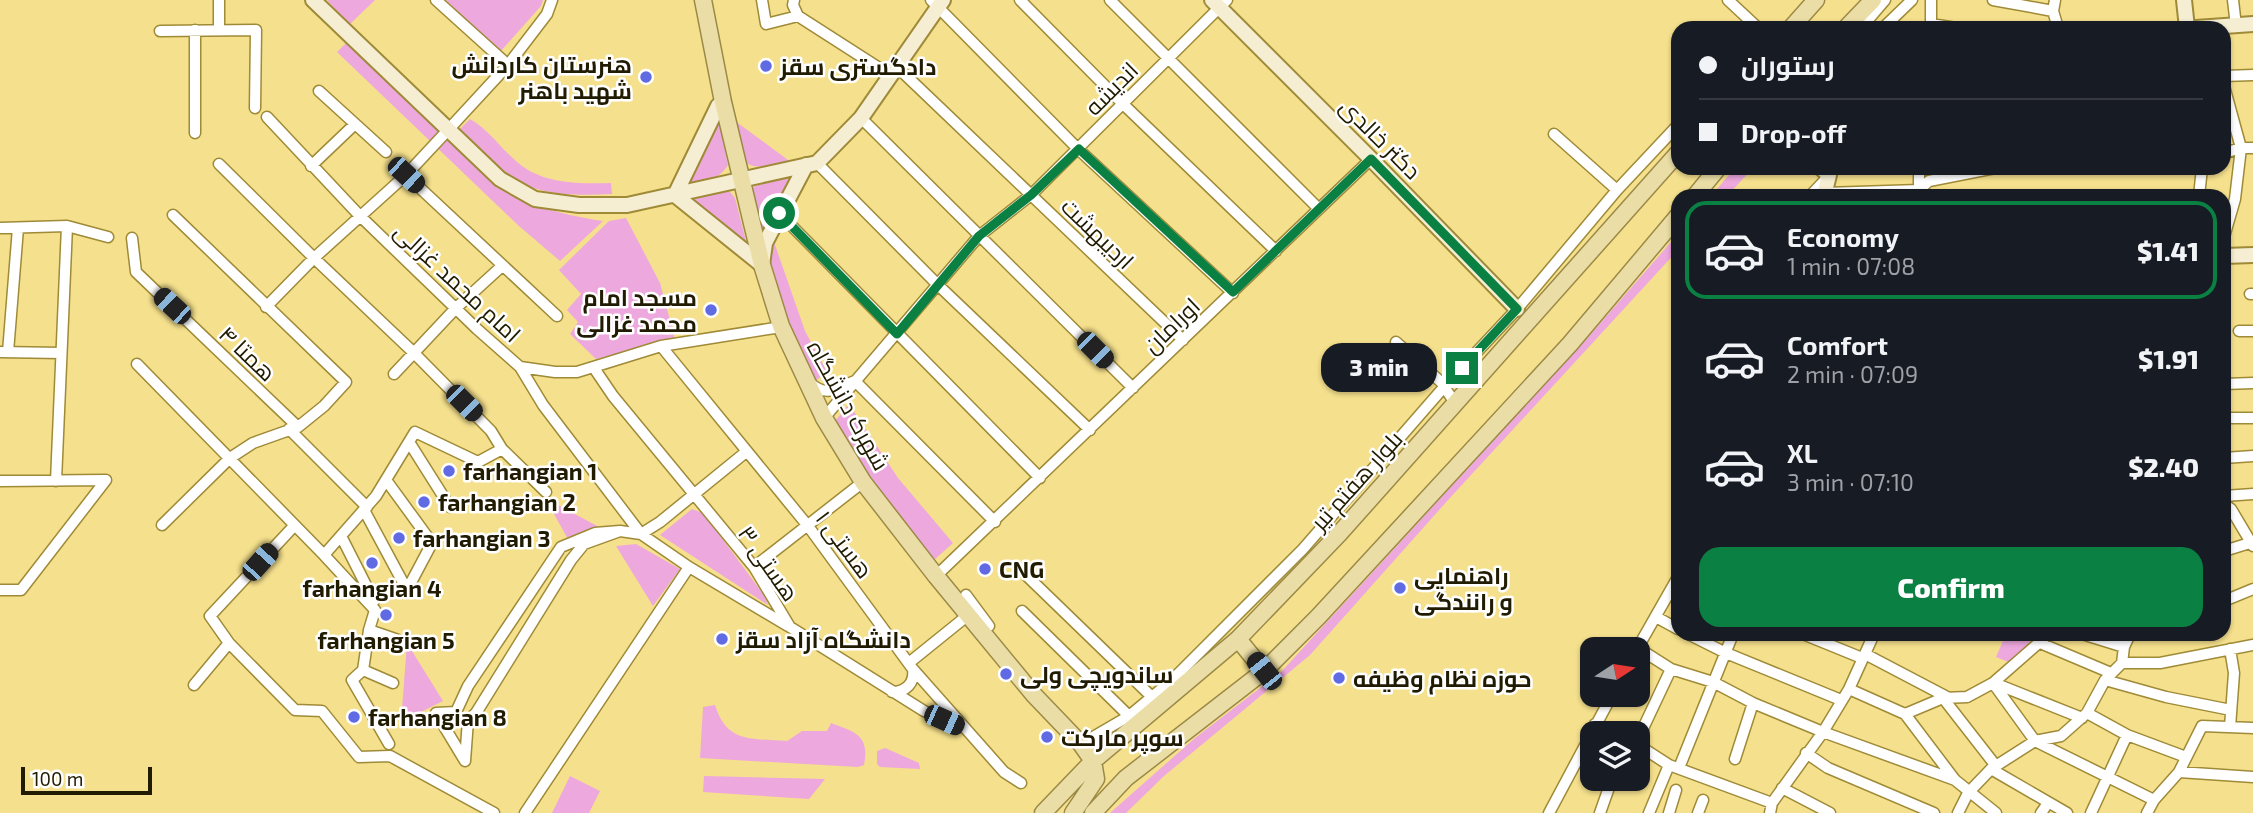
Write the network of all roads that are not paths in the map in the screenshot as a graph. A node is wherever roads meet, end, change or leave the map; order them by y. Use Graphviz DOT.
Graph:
graph roads {
  1 [pos="219,0"];
  2 [pos="313,0"];
  3 [pos="436,0"];
  4 [pos="552,0"];
  5 [pos="696,0"];
  6 [pos="703,0"];
  7 [pos="762,0"];
  8 [pos="794,0"];
  9 [pos="1020,0"];
  10 [pos="1110,0"];
  11 [pos="1728,0"];
  12 [pos="1816,0"];
  13 [pos="1873,0"];
  14 [pos="1885,0"];
  15 [pos="1912,0"];
  16 [pos="1931,0"];
  17 [pos="1993,0"];
  18 [pos="2055,0"];
  19 [pos="2183,0"];
  20 [pos="2233,0"];
  21 [pos="938,2"];
  22 [pos="1219,2"];
  23 [pos="2053,11"];
  24 [pos="798,16"];
  25 [pos="1750,21"];
  26 [pos="1797,21"];
  27 [pos="1853,21"];
  28 [pos="1867,21"];
  29 [pos="1890,21"];
  30 [pos="1931,21"];
  31 [pos="2056,21"];
  32 [pos="2186,21"];
  33 [pos="2253,23"];
  34 [pos="2231,26"];
  35 [pos="2236,26"];
  36 [pos="195,30"];
  37 [pos="219,30"];
  38 [pos="160,31"];
  39 [pos="1167,58"];
  40 [pos="508,65"];
  41 [pos="893,70"];
  42 [pos="2253,75"];
  43 [pos="2231,76"];
  44 [pos="319,91"];
  45 [pos="720,104"];
  46 [pos="1123,104"];
  47 [pos="255,108"];
  48 [pos="2231,112"];
  49 [pos="267,117"];
  50 [pos="860,118"];
  51 [pos="354,125"];
  52 [pos="448,130"];
  53 [pos="1671,132"];
  54 [pos="195,133"];
  55 [pos="1554,134"];
  56 [pos="2241,148"];
  57 [pos="2253,148"];
  58 [pos="1079,149"];
  59 [pos="2231,151"];
  60 [pos="386,152"];
  61 [pos="1371,159"];
  62 [pos="1671,161"];
  63 [pos="219,164"];
  64 [pos="811,164"];
  65 [pos="311,166"];
  66 [pos="406,175"];
  67 [pos="1712,175"];
  68 [pos="1950,175"];
  69 [pos="738,182"];
  70 [pos="1701,189"];
  71 [pos="1922,189"];
  72 [pos="1617,190"];
  73 [pos="675,195"];
  74 [pos="1031,195"];
  75 [pos="1319,209"];
  76 [pos="779,213"];
  77 [pos="2231,213"];
  78 [pos="173,215"];
  79 [pos="359,215"];
  80 [pos="1671,224"];
  81 [pos="67,226"];
  82 [pos="18,228"];
  83 [pos="0,229"];
  84 [pos="979,236"];
  85 [pos="108,237"];
  86 [pos="132,238"];
  87 [pos="1276,251"];
  88 [pos="2253,255"];
  89 [pos="2231,256"];
  90 [pos="314,258"];
  91 [pos="758,263"];
  92 [pos="502,266"];
  93 [pos="939,285"];
  94 [pos="1233,292"];
  95 [pos="266,307"];
  96 [pos="456,308"];
  97 [pos="1517,309"];
  98 [pos="557,316"];
  99 [pos="778,328"];
  100 [pos="2239,331"];
  101 [pos="2253,331"];
  102 [pos="897,334"];
  103 [pos="1183,340"];
  104 [pos="1396,342"];
  105 [pos="661,346"];
  106 [pos="4,352"];
  107 [pos="413,352"];
  108 [pos="61,354"];
  109 [pos="137,364"];
  110 [pos="520,367"];
  111 [pos="594,368"];
  112 [pos="394,374"];
  113 [pos="807,381"];
  114 [pos="855,381"];
  115 [pos="2253,383"];
  116 [pos="2231,384"];
  117 [pos="1444,387"];
  118 [pos="1133,388"];
  119 [pos="1455,403"];
  120 [pos="824,418"];
  121 [pos="2231,418"];
  122 [pos="2253,418"];
  123 [pos="294,428"];
  124 [pos="1090,430"];
  125 [pos="409,442"];
  126 [pos="502,449"];
  127 [pos="746,452"];
  128 [pos="2253,456"];
  129 [pos="230,458"];
  130 [pos="2231,458"];
  131 [pos="1040,478"];
  132 [pos="386,480"];
  133 [pos="0,481"];
  134 [pos="56,481"];
  135 [pos="861,484"];
  136 [pos="546,492"];
  137 [pos="2253,494"];
  138 [pos="694,495"];
  139 [pos="2231,496"];
  140 [pos="450,507"];
  141 [pos="366,508"];
  142 [pos="2231,509"];
  143 [pos="995,522"];
  144 [pos="162,525"];
  145 [pos="294,526"];
  146 [pos="808,526"];
  147 [pos="620,531"];
  148 [pos="641,534"];
  149 [pos="341,536"];
  150 [pos="2252,543"];
  151 [pos="2231,549"];
  152 [pos="324,555"];
  153 [pos="690,567"];
  154 [pos="754,567"];
  155 [pos="936,576"];
  156 [pos="1027,576"];
  157 [pos="2253,589"];
  158 [pos="0,590"];
  159 [pos="1671,590"];
  160 [pos="966,595"];
  161 [pos="2231,598"];
  162 [pos="374,601"];
  163 [pos="1022,611"];
  164 [pos="1656,617"];
  165 [pos="965,618"];
  166 [pos="1671,625"];
  167 [pos="989,626"];
  168 [pos="790,627"];
  169 [pos="369,630"];
  170 [pos="1645,637"];
  171 [pos="1238,639"];
  172 [pos="398,640"];
  173 [pos="1702,641"];
  174 [pos="1730,641"];
  175 [pos="1822,641"];
  176 [pos="1870,641"];
  177 [pos="2105,641"];
  178 [pos="2127,641"];
  179 [pos="229,643"];
  180 [pos="2040,643"];
  181 [pos="2253,645"];
  182 [pos="2124,647"];
  183 [pos="2230,649"];
  184 [pos="1726,653"];
  185 [pos="1650,656"];
  186 [pos="1863,656"];
  187 [pos="2122,663"];
  188 [pos="911,665"];
  189 [pos="1671,668"];
  190 [pos="363,670"];
  191 [pos="1264,671"];
  192 [pos="2108,677"];
  193 [pos="1713,682"];
  194 [pos="393,683"];
  195 [pos="1993,683"];
  196 [pos="194,685"];
  197 [pos="1849,689"];
  198 [pos="892,692"];
  199 [pos="1152,696"];
  200 [pos="1945,698"];
  201 [pos="1840,700"];
  202 [pos="1753,703"];
  203 [pos="2231,710"];
  204 [pos="456,712"];
  205 [pos="1905,714"];
  206 [pos="1129,716"];
  207 [pos="2084,716"];
  208 [pos="468,720"];
  209 [pos="1646,721"];
  210 [pos="2230,727"];
  211 [pos="2253,728"];
  212 [pos="964,729"];
  213 [pos="1823,732"];
  214 [pos="2127,734"];
  215 [pos="1077,741"];
  216 [pos="2035,741"];
  217 [pos="389,744"];
  218 [pos="1580,753"];
  219 [pos="1650,753"];
  220 [pos="1806,754"];
  221 [pos="2186,757"];
  222 [pos="1735,759"];
  223 [pos="1093,761"];
  224 [pos="1674,766"];
  225 [pos="1993,767"];
  226 [pos="2179,772"];
  227 [pos="2108,777"];
  228 [pos="2253,777"];
  229 [pos="1076,779"];
  230 [pos="1955,780"];
  231 [pos="1021,783"];
  232 [pos="1782,788"];
  233 [pos="1676,790"];
  234 [pos="1608,791"];
  235 [pos="1968,793"];
  236 [pos="1703,800"];
  237 [pos="2154,800"];
  238 [pos="2048,803"];
  239 [pos="1771,808"];
  240 [pos="494,813"];
  241 [pos="526,813"];
  242 [pos="1043,813"];
  243 [pos="1073,813"];
  244 [pos="1093,813"];
  245 [pos="1549,813"];
  246 [pos="1600,813"];
  247 [pos="1649,813"];
  248 [pos="1670,813"];
  249 [pos="1698,813"];
  250 [pos="1830,813"];
  251 [pos="1934,813"];
  252 [pos="1958,813"];
  253 [pos="1996,813"];
  254 [pos="2041,813"];
  255 [pos="2067,813"];
  256 [pos="2091,813"];
  257 [pos="2147,813"];
  1 -- 37 [label="street"];
  2 -- 52 [label="main road"];
  3 -- 40 [label="street"];
  4 -- 40 [label="street"];
  5 -- 45 [label="main road"];
  6 -- 45 [label="main road, شهرک دانشگاه"];
  7 -- 24 [label="street"];
  8 -- 24 [label="street"];
  9 -- 46 [label="street"];
  10 -- 39 [label="street"];
  11 -- 25 [label="street"];
  12 -- 26 [label="main road"];
  13 -- 27 [label="main road"];
  14 -- 28 [label="street"];
  15 -- 29 [label="street"];
  16 -- 30 [label="street"];
  17 -- 23 [label="street"];
  18 -- 23 [label="street"];
  19 -- 32 [label="main road"];
  20 -- 35 [label="street"];
  21 -- 41 [label="main road"];
  21 -- 58 [label="street"];
  22 -- 39 [label="street, اندیشه"];
  22 -- 61 [label="main road, دکتر خالدی"];
  23 -- 31 [label="street"];
  24 -- 41 [label="street, اردیبهشت"];
  33 -- 35 [label="main road"];
  34 -- 35 [label="main road"];
  36 -- 37 [label="street"];
  36 -- 38 [label="street"];
  36 -- 54 [label="street"];
  37 -- 47 [label="street"];
  39 -- 46 [label="street, اندیشه"];
  39 -- 75 [label="street"];
  40 -- 52 [label="street"];
  41 -- 50 [label="main road"];
  41 -- 74 [label="street, اردیبهشت"];
  42 -- 43 [label="street"];
  44 -- 51 [label="street"];
  45 -- 69 [label="main road, شهرک دانشگاه"];
  45 -- 73 [label="main road"];
  46 -- 58 [label="street, اندیشه"];
  46 -- 87 [label="street"];
  48 -- 56 [label="street"];
  49 -- 65 [label="street, امام محمد غزالی"];
  50 -- 64 [label="main road"];
  50 -- 84 [label="street"];
  51 -- 60 [label="street"];
  51 -- 65 [label="street"];
  52 -- 66 [label="street"];
  52 -- 73 [label="main road"];
  53 -- 72 [label="street"];
  55 -- 72 [label="street"];
  56 -- 57 [label="street"];
  56 -- 59 [label="street"];
  56 -- 77 [label="street"];
  58 -- 74 [label="street, اندیشه"];
  58 -- 94 [label="street"];
  61 -- 75 [label="street, اورامان"];
  61 -- 97 [label="main road, دکتر خالدی"];
  62 -- 119 [label="main road, بلوار هفتم تیر"];
  63 -- 90 [label="street"];
  64 -- 69 [label="main road"];
  64 -- 76 [label="main road"];
  64 -- 93 [label="street"];
  65 -- 79 [label="street, امام محمد غزالی"];
  66 -- 79 [label="street"];
  66 -- 92 [label="street"];
  67 -- 70 [label="main road"];
  68 -- 71 [label="street"];
  69 -- 73 [label="main road"];
  69 -- 91 [label="main road, شهرک دانشگاه"];
  72 -- 97 [label="street"];
  73 -- 91 [label="main road"];
  74 -- 84 [label="street, اندیشه"];
  74 -- 103 [label="street, اردیبهشت"];
  75 -- 87 [label="street, اورامان"];
  76 -- 91 [label="main road"];
  76 -- 102 [label="street"];
  78 -- 95 [label="street"];
  79 -- 90 [label="street"];
  79 -- 96 [label="street, امام محمد غزالی"];
  80 -- 191 [label="main road"];
  81 -- 82 [label="street"];
  81 -- 85 [label="street"];
  81 -- 108 [label="street"];
  82 -- 83 [label="street"];
  82 -- 106 [label="street"];
  84 -- 93 [label="street, اندیشه"];
  84 -- 118 [label="street"];
  86 -- 123 [label="street, همتا ۴"];
  87 -- 94 [label="street, اورامان"];
  88 -- 89 [label="main road"];
  90 -- 95 [label="street"];
  90 -- 107 [label="street"];
  91 -- 99 [label="main road, شهرک دانشگاه"];
  92 -- 96 [label="street"];
  92 -- 98 [label="street"];
  93 -- 102 [label="street, اندیشه"];
  93 -- 124 [label="street"];
  94 -- 103 [label="street, اورامان"];
  95 -- 123 [label="street"];
  96 -- 107 [label="street"];
  96 -- 110 [label="street, امام محمد غزالی"];
  97 -- 117 [label="street"];
  99 -- 105 [label="street, امام محمد غزالی"];
  99 -- 113 [label="main road, شهرک دانشگاه"];
  99 -- 135 [label="main road"];
  100 -- 101 [label="street"];
  102 -- 114 [label="street, اندیشه"];
  102 -- 131 [label="street"];
  103 -- 118 [label="street, اورامان"];
  104 -- 117 [label="street"];
  105 -- 111 [label="street, امام محمد غزالی"];
  105 -- 127 [label="street, هستی ۱"];
  106 -- 108 [label="street"];
  107 -- 112 [label="street"];
  107 -- 126 [label="street"];
  108 -- 134 [label="street"];
  109 -- 129 [label="street"];
  110 -- 111 [label="street, امام محمد غزالی"];
  110 -- 148 [label="street"];
  111 -- 138 [label="street, هستی ۳"];
  113 -- 114 [label="street"];
  113 -- 120 [label="main road, شهرک دانشگاه"];
  114 -- 120 [label="street, اندیشه"];
  114 -- 143 [label="street"];
  115 -- 116 [label="street"];
  117 -- 119 [label="street"];
  117 -- 199 [label="street"];
  118 -- 124 [label="street, اورامان"];
  119 -- 171 [label="main road, بلوار هفتم تیر"];
  120 -- 135 [label="main road, شهرک دانشگاه"];
  121 -- 122 [label="street"];
  123 -- 129 [label="street"];
  123 -- 141 [label="street, همتا ۴"];
  124 -- 131 [label="street, اورامان"];
  125 -- 126 [label="street"];
  125 -- 132 [label="street"];
  125 -- 140 [label="street"];
  126 -- 136 [label="street"];
  127 -- 138 [label="street"];
  127 -- 146 [label="street, هستی ۱"];
  128 -- 130 [label="street"];
  129 -- 144 [label="street"];
  129 -- 145 [label="street"];
  131 -- 143 [label="street, اورامان"];
  132 -- 141 [label="street"];
  132 -- 141 [label="street, همتا ۴"];
  133 -- 134 [label="street"];
  134 -- 158 [label="street"];
  135 -- 146 [label="street"];
  135 -- 155 [label="main road, شهرک دانشگاه"];
  135 -- 165 [label="main road"];
  137 -- 139 [label="street"];
  138 -- 148 [label="street"];
  138 -- 154 [label="street, هستی ۳"];
  141 -- 149 [label="street"];
  142 -- 150 [label="street"];
  143 -- 155 [label="street, اورامان"];
  145 -- 152 [label="street"];
  145 -- 179 [label="street"];
  146 -- 154 [label="street"];
  146 -- 188 [label="street, هستی ۱"];
  147 -- 148 [label="street"];
  147 -- 204 [label="street"];
  147 -- 208 [label="street"];
  148 -- 153 [label="street"];
  149 -- 152 [label="street"];
  149 -- 162 [label="street"];
  150 -- 151 [label="street"];
  152 -- 169 [label="street"];
  153 -- 168 [label="street"];
  153 -- 241 [label="street"];
  154 -- 168 [label="street, هستی ۳"];
  155 -- 165 [label="main road, شهرک دانشگاه"];
  156 -- 199 [label="street"];
  157 -- 161 [label="street"];
  159 -- 164 [label="street"];
  160 -- 167 [label="street"];
  163 -- 206 [label="street"];
  164 -- 166 [label="street"];
  164 -- 170 [label="street"];
  165 -- 188 [label="street"];
  165 -- 215 [label="main road, شهرک دانشگاه"];
  165 -- 229 [label="main road"];
  168 -- 198 [label="street, هستی ۳"];
  169 -- 172 [label="street"];
  169 -- 190 [label="street"];
  171 -- 191 [label="main road"];
  171 -- 223 [label="main road, بلوار هفتم تیر"];
  173 -- 184 [label="street"];
  174 -- 184 [label="street"];
  175 -- 186 [label="street"];
  176 -- 186 [label="street"];
  177 -- 182 [label="street"];
  178 -- 182 [label="street"];
  179 -- 196 [label="street"];
  179 -- 240 [label="street"];
  180 -- 192 [label="street"];
  180 -- 195 [label="street"];
  181 -- 183 [label="street"];
  182 -- 187 [label="street"];
  183 -- 187 [label="street"];
  183 -- 203 [label="street"];
  184 -- 193 [label="street"];
  184 -- 201 [label="street"];
  185 -- 189 [label="street"];
  186 -- 197 [label="street"];
  186 -- 200 [label="street"];
  187 -- 192 [label="street"];
  188 -- 198 [label="street"];
  188 -- 212 [label="street, هستی ۱"];
  189 -- 193 [label="street"];
  189 -- 209 [label="street"];
  190 -- 194 [label="street"];
  190 -- 217 [label="street"];
  191 -- 244 [label="main road"];
  192 -- 203 [label="street"];
  192 -- 207 [label="street"];
  193 -- 202 [label="street"];
  193 -- 224 [label="street"];
  195 -- 200 [label="street"];
  195 -- 207 [label="street"];
  195 -- 216 [label="street"];
  197 -- 201 [label="street"];
  197 -- 205 [label="street"];
  198 -- 212 [label="street, هستی ۳"];
  199 -- 206 [label="street"];
  200 -- 205 [label="street"];
  200 -- 225 [label="street"];
  201 -- 213 [label="street"];
  202 -- 213 [label="street"];
  202 -- 222 [label="street"];
  203 -- 210 [label="street"];
  204 -- 208 [label="street"];
  204 -- 208 [label="street"];
  205 -- 230 [label="street"];
  206 -- 215 [label="street"];
  207 -- 214 [label="street"];
  207 -- 216 [label="street"];
  210 -- 211 [label="street"];
  210 -- 221 [label="street"];
  212 -- 231 [label="street, هستی ۱"];
  213 -- 220 [label="street"];
  213 -- 230 [label="street"];
  214 -- 221 [label="street"];
  214 -- 227 [label="street"];
  215 -- 223 [label="main road, شهرک دانشگاه"];
  216 -- 225 [label="street"];
  216 -- 227 [label="street"];
  218 -- 245 [label="street"];
  219 -- 224 [label="street"];
  220 -- 232 [label="street"];
  220 -- 251 [label="street"];
  221 -- 226 [label="street"];
  223 -- 229 [label="main road, بلوار هفتم تیر"];
  223 -- 243 [label="main road"];
  224 -- 239 [label="street"];
  224 -- 247 [label="street"];
  225 -- 235 [label="street"];
  225 -- 238 [label="street"];
  226 -- 228 [label="street"];
  226 -- 237 [label="street"];
  227 -- 237 [label="street"];
  227 -- 256 [label="street"];
  229 -- 242 [label="main road, بلوار هفتم تیر"];
  230 -- 235 [label="street"];
  232 -- 239 [label="street"];
  232 -- 250 [label="street"];
  233 -- 248 [label="street"];
  234 -- 246 [label="street"];
  235 -- 252 [label="street"];
  235 -- 253 [label="street"];
  236 -- 249 [label="street"];
  237 -- 257 [label="street"];
  238 -- 254 [label="street"];
  238 -- 255 [label="street"];
}
